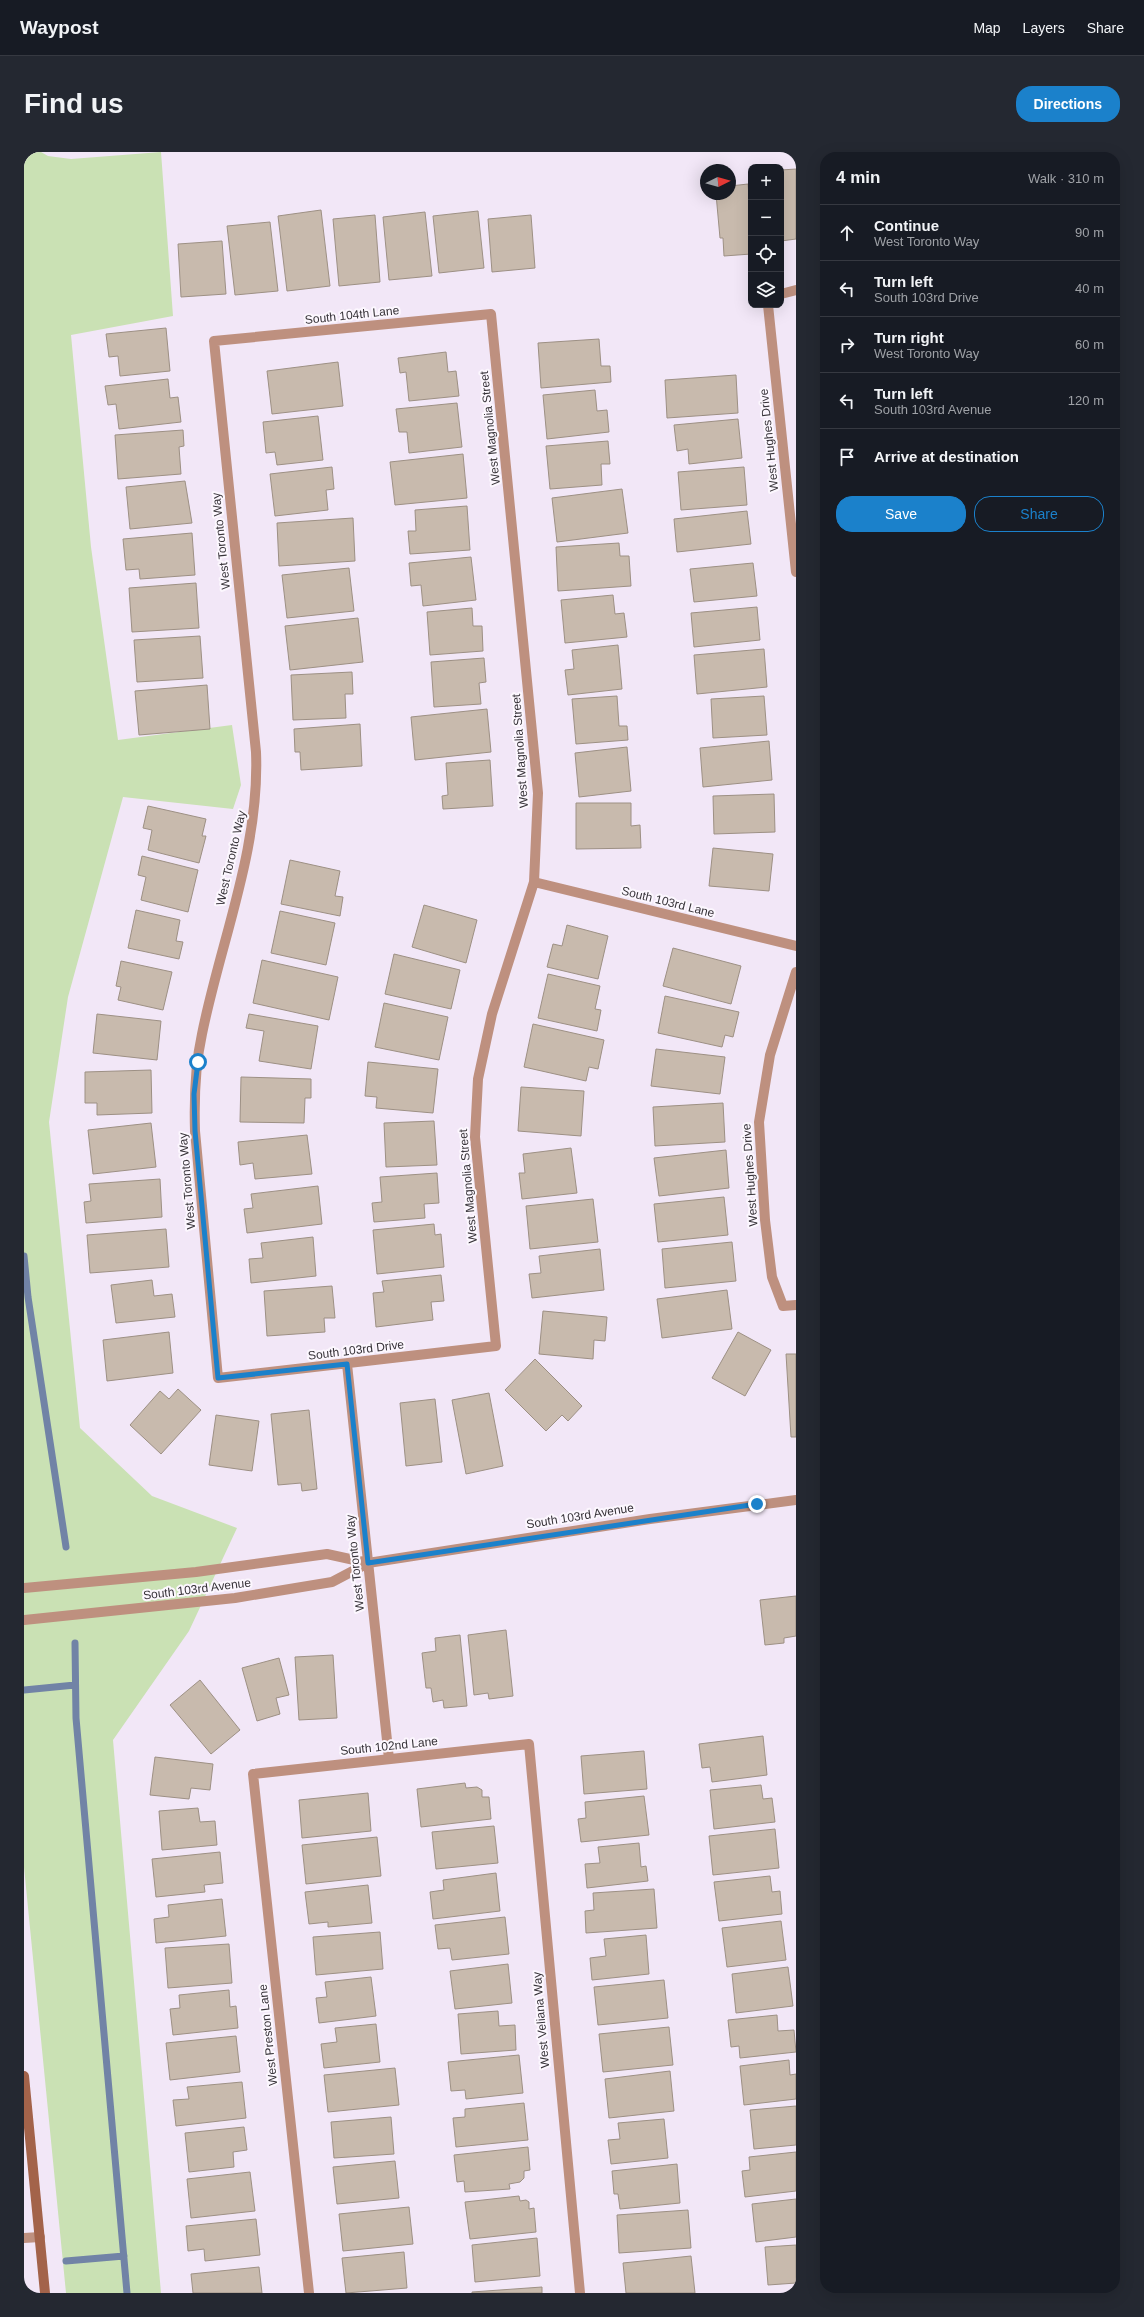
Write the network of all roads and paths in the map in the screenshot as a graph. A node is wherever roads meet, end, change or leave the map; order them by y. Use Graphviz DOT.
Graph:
graph roads {
  1 [pos="796,290"];
  2 [pos="784,293"];
  3 [pos="768,308"];
  4 [pos="492,314"];
  5 [pos="214,341"];
  6 [pos="796,572"];
  7 [pos="534,882"];
  8 [pos="796,946"];
  9 [pos="796,972"];
  10 [pos="796,1305"];
  11 [pos="496,1346"];
  12 [pos="347,1364"];
  13 [pos="218,1378"];
  14 [pos="796,1500"];
  15 [pos="368,1563"];
  16 [pos="24,1588"];
  17 [pos="24,1620"];
  18 [pos="528,1744"];
  19 [pos="389,1759"];
  20 [pos="253,1774"];
  21 [pos="24,2076"];
  22 [pos="40,2237"];
  23 [pos="24,2238"];
  24 [pos="45,2293"];
  25 [pos="309,2293"];
  26 [pos="580,2293"];
  1 -- 2 [label="street"];
  3 -- 6 [label="street, West Hughes Drive"];
  4 -- 5 [label="street, South 104th Lane"];
  4 -- 7 [label="street, West Magnolia Street"];
  5 -- 13 [label="street, West Toronto Way"];
  7 -- 8 [label="street, South 103rd Lane"];
  7 -- 11 [label="street, West Magnolia Street"];
  9 -- 10 [label="street, West Hughes Drive"];
  11 -- 12 [label="street, South 103rd Drive"];
  12 -- 13 [label="street, South 103rd Drive"];
  12 -- 15 [label="street, West Toronto Way"];
  14 -- 15 [label="street, South 103rd Avenue"];
  15 -- 16 [label="street, South 103rd Avenue"];
  15 -- 17 [label="street, South 103rd Avenue"];
  15 -- 19 [label="street, West Toronto Way"];
  18 -- 19 [label="street, South 102nd Lane"];
  18 -- 26 [label="street, West Veliana Way"];
  19 -- 20 [label="street, South 102nd Lane"];
  20 -- 25 [label="street, West Preston Lane"];
  21 -- 22 [label="main road"];
  22 -- 23 [label="street"];
  22 -- 24 [label="main road"];
}
